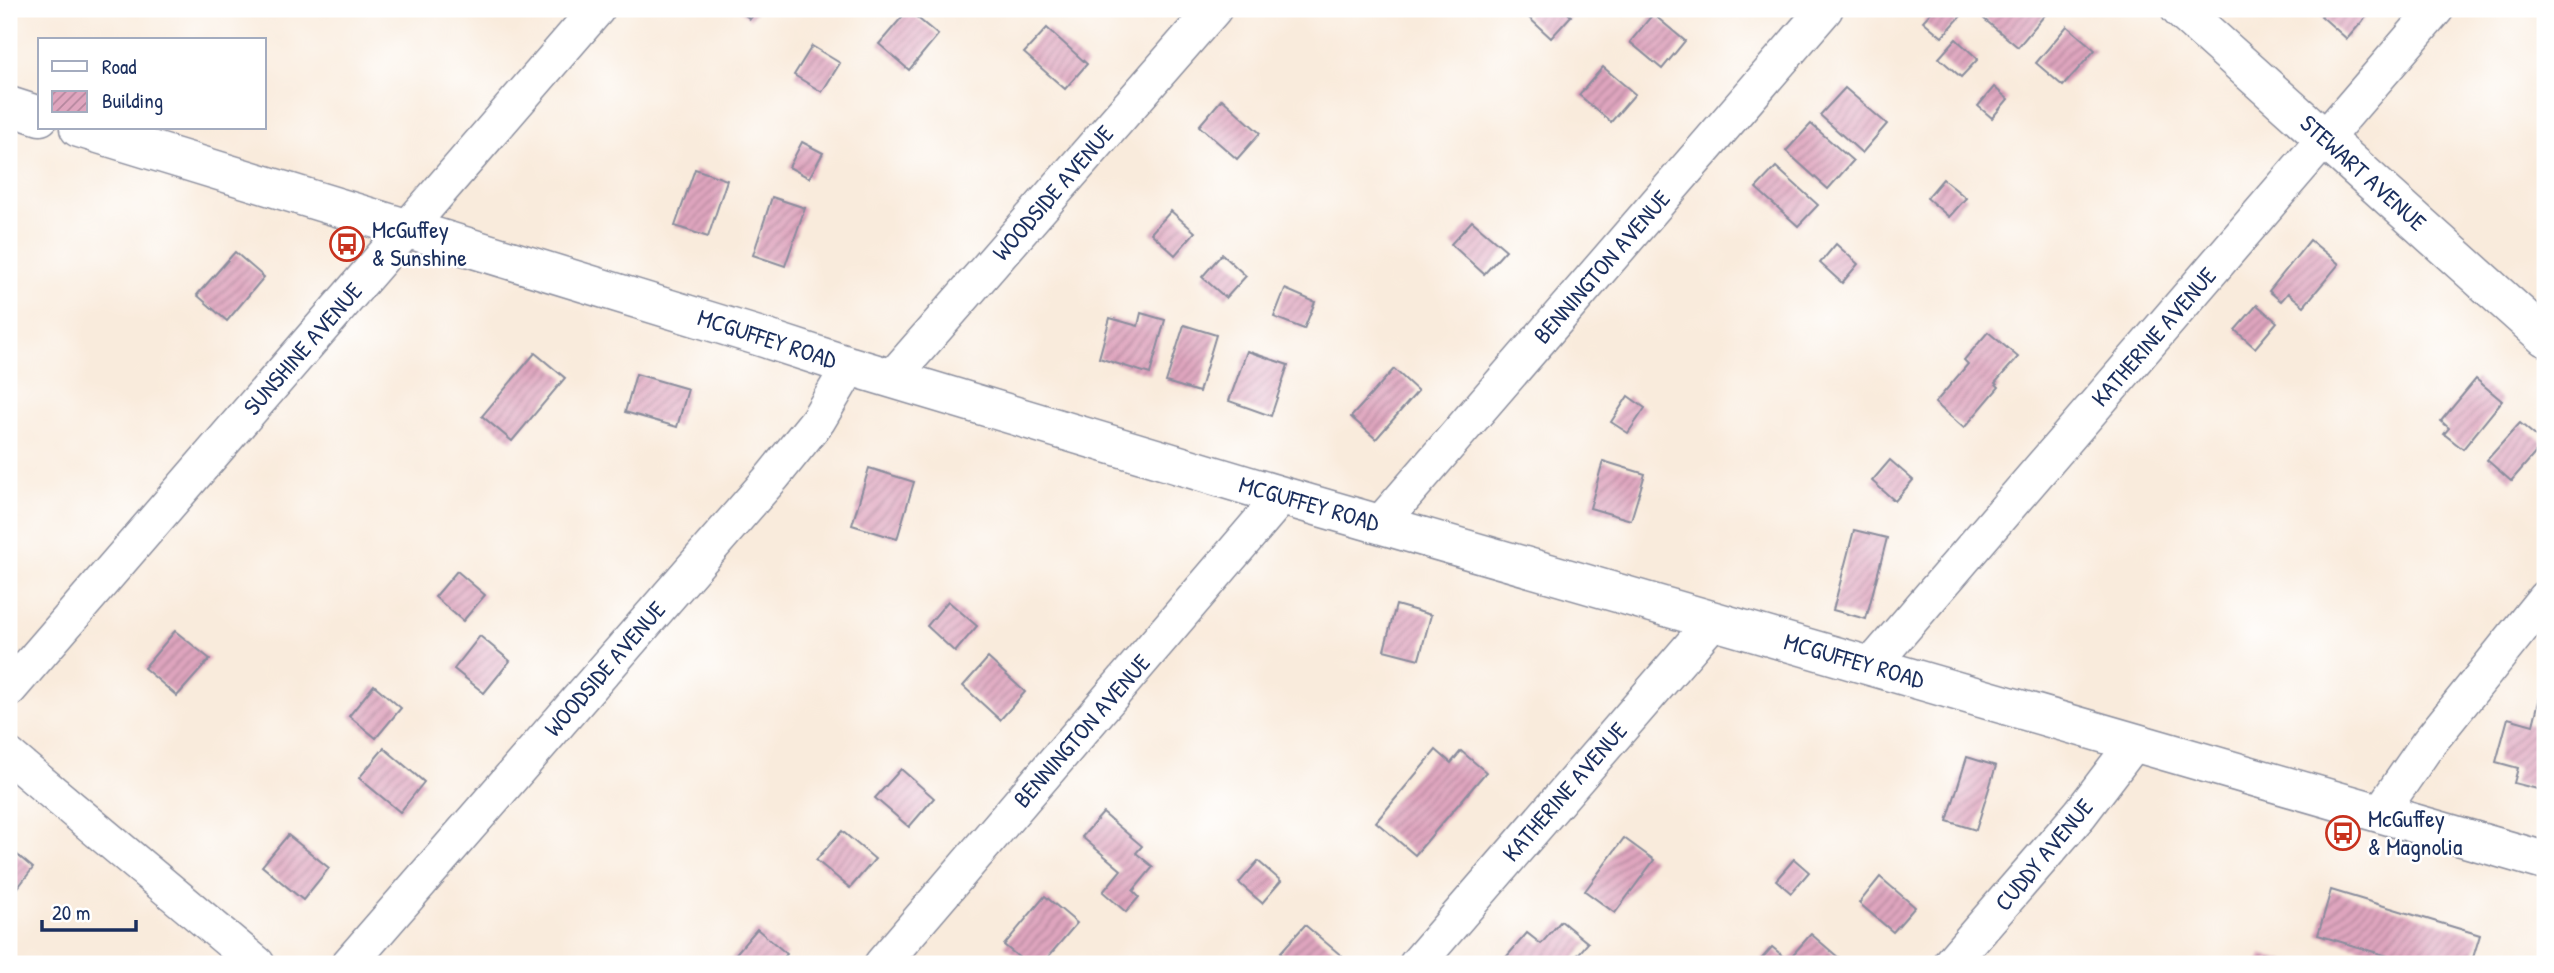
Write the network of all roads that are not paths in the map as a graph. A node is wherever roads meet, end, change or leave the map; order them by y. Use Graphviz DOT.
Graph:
graph roads {
  1 [pos="597,9"];
  2 [pos="1214,9"];
  3 [pos="1825,9"];
  4 [pos="2180,9"];
  5 [pos="2436,9"];
  6 [pos="9,106"];
  7 [pos="38,115"];
  8 [pos="86,130"];
  9 [pos="2324,139"];
  10 [pos="408,228"];
  11 [pos="2545,337"];
  12 [pos="850,366"];
  13 [pos="892,378"];
  14 [pos="1282,496"];
  15 [pos="1380,524"];
  16 [pos="2545,598"];
  17 [pos="1713,621"];
  18 [pos="1871,666"];
  19 [pos="9,689"];
  20 [pos="2134,743"];
  21 [pos="9,757"];
  22 [pos="2381,813"];
  23 [pos="2545,861"];
  24 [pos="257,964"];
  25 [pos="349,964"];
  26 [pos="882,964"];
  27 [pos="1417,964"];
  28 [pos="1950,964"];
  1 -- 10 [label="street, SUNSHINE AVENUE"];
  2 -- 13 [label="street, WOODSIDE AVENUE"];
  3 -- 15 [label="street, BENNINGTON AVENUE"];
  4 -- 9 [label="street, STEWART AVENUE"];
  5 -- 9 [label="street, KATHERINE AVENUE"];
  6 -- 7 [label="street"];
  8 -- 10 [label="street, MCGUFFEY ROAD"];
  9 -- 11 [label="street, STEWART AVENUE"];
  9 -- 18 [label="street, KATHERINE AVENUE"];
  10 -- 12 [label="street, MCGUFFEY ROAD"];
  10 -- 19 [label="street, SUNSHINE AVENUE"];
  12 -- 13 [label="street, MCGUFFEY ROAD"];
  12 -- 25 [label="street, WOODSIDE AVENUE"];
  13 -- 14 [label="street, MCGUFFEY ROAD"];
  14 -- 15 [label="street, MCGUFFEY ROAD"];
  14 -- 26 [label="street, BENNINGTON AVENUE"];
  15 -- 17 [label="street, MCGUFFEY ROAD"];
  16 -- 22 [label="street"];
  17 -- 18 [label="street, MCGUFFEY ROAD"];
  17 -- 27 [label="street, KATHERINE AVENUE"];
  18 -- 20 [label="street, MCGUFFEY ROAD"];
  20 -- 22 [label="street, MCGUFFEY ROAD"];
  20 -- 28 [label="street, CUDDY AVENUE"];
  21 -- 24 [label="street"];
  22 -- 23 [label="street, MCGUFFEY ROAD"];
}
